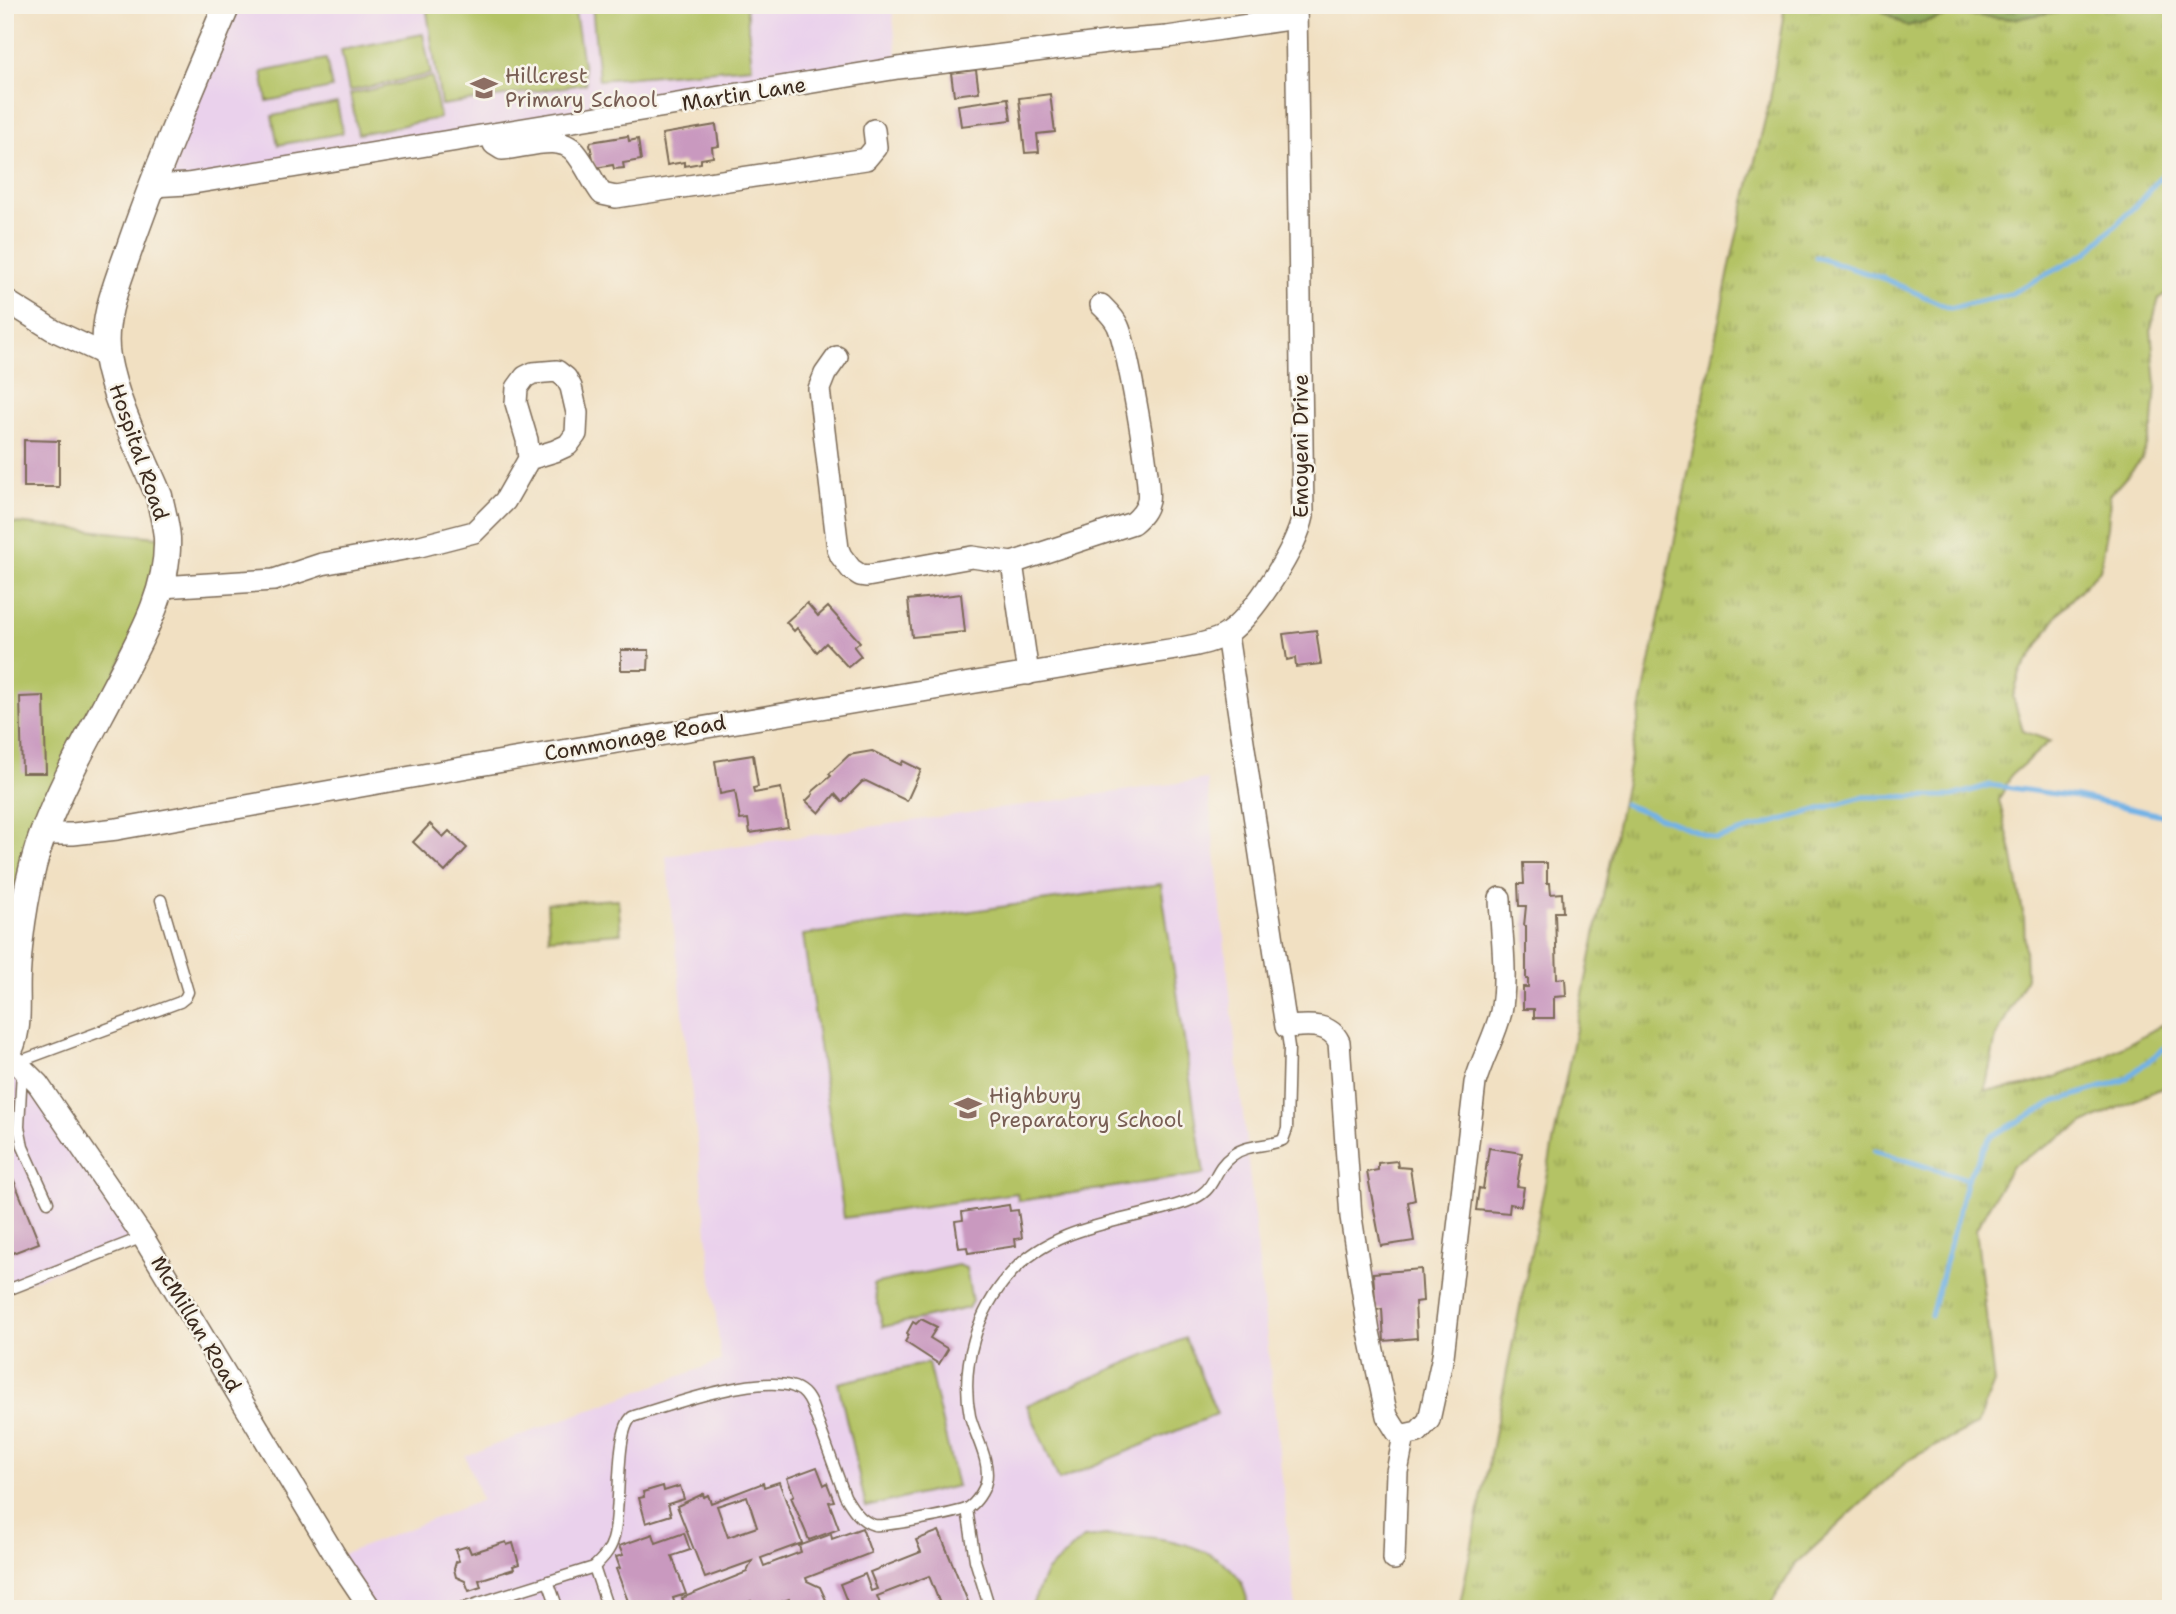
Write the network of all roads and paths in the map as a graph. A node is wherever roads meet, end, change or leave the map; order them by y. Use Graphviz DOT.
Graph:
graph roads {
  1 [pos="227,5"];
  2 [pos="1283,12"];
  3 [pos="874,130"];
  4 [pos="492,135"];
  5 [pos="152,186"];
  6 [pos="5,300"];
  7 [pos="1101,305"];
  8 [pos="106,355"];
  9 [pos="837,357"];
  10 [pos="529,459"];
  11 [pos="1012,563"];
  12 [pos="161,587"];
  13 [pos="1227,635"];
  14 [pos="1028,674"];
  15 [pos="43,834"];
  16 [pos="1500,898"];
  17 [pos="161,900"];
  18 [pos="17,975"];
  19 [pos="5,1010"];
  20 [pos="1286,1027"];
  21 [pos="12,1058"];
  22 [pos="48,1202"];
  23 [pos="143,1237"];
  24 [pos="5,1291"];
  25 [pos="1404,1435"];
  26 [pos="967,1509"];
  27 [pos="1394,1559"];
  28 [pos="594,1567"];
  29 [pos="548,1581"];
  30 [pos="371,1609"];
  31 [pos="460,1609"];
  32 [pos="558,1609"];
  33 [pos="608,1609"];
  34 [pos="990,1609"];
  1 -- 5 [label="street, Hospital Road"];
  2 -- 4 [label="street, Martin Lane"];
  2 -- 13 [label="street, Emoyeni Drive"];
  3 -- 4 [label="street"];
  4 -- 5 [label="street, Martin Lane"];
  5 -- 8 [label="street, Hospital Road"];
  6 -- 8 [label="street"];
  7 -- 11 [label="street"];
  8 -- 12 [label="street, Hospital Road"];
  9 -- 11 [label="street"];
  10 -- 12 [label="street"];
  11 -- 14 [label="street"];
  12 -- 15 [label="street, Hospital Road"];
  13 -- 14 [label="street, Commonage Road"];
  13 -- 20 [label="street"];
  14 -- 15 [label="street, Commonage Road"];
  15 -- 18 [label="street, Hospital Road"];
  16 -- 25 [label="street"];
  17 -- 21 [label="lane"];
  18 -- 19 [label="street, Hospital Road"];
  18 -- 21 [label="street, Hospital Road"];
  20 -- 25 [label="street"];
  20 -- 26 [label="lane"];
  21 -- 22 [label="lane"];
  21 -- 23 [label="street, McMillan Road"];
  23 -- 24 [label="lane"];
  23 -- 30 [label="street, McMillan Road"];
  25 -- 27 [label="street"];
  26 -- 28 [label="lane"];
  26 -- 34 [label="lane"];
  28 -- 29 [label="lane"];
  28 -- 33 [label="lane"];
  29 -- 31 [label="lane"];
  29 -- 32 [label="lane"];
}
